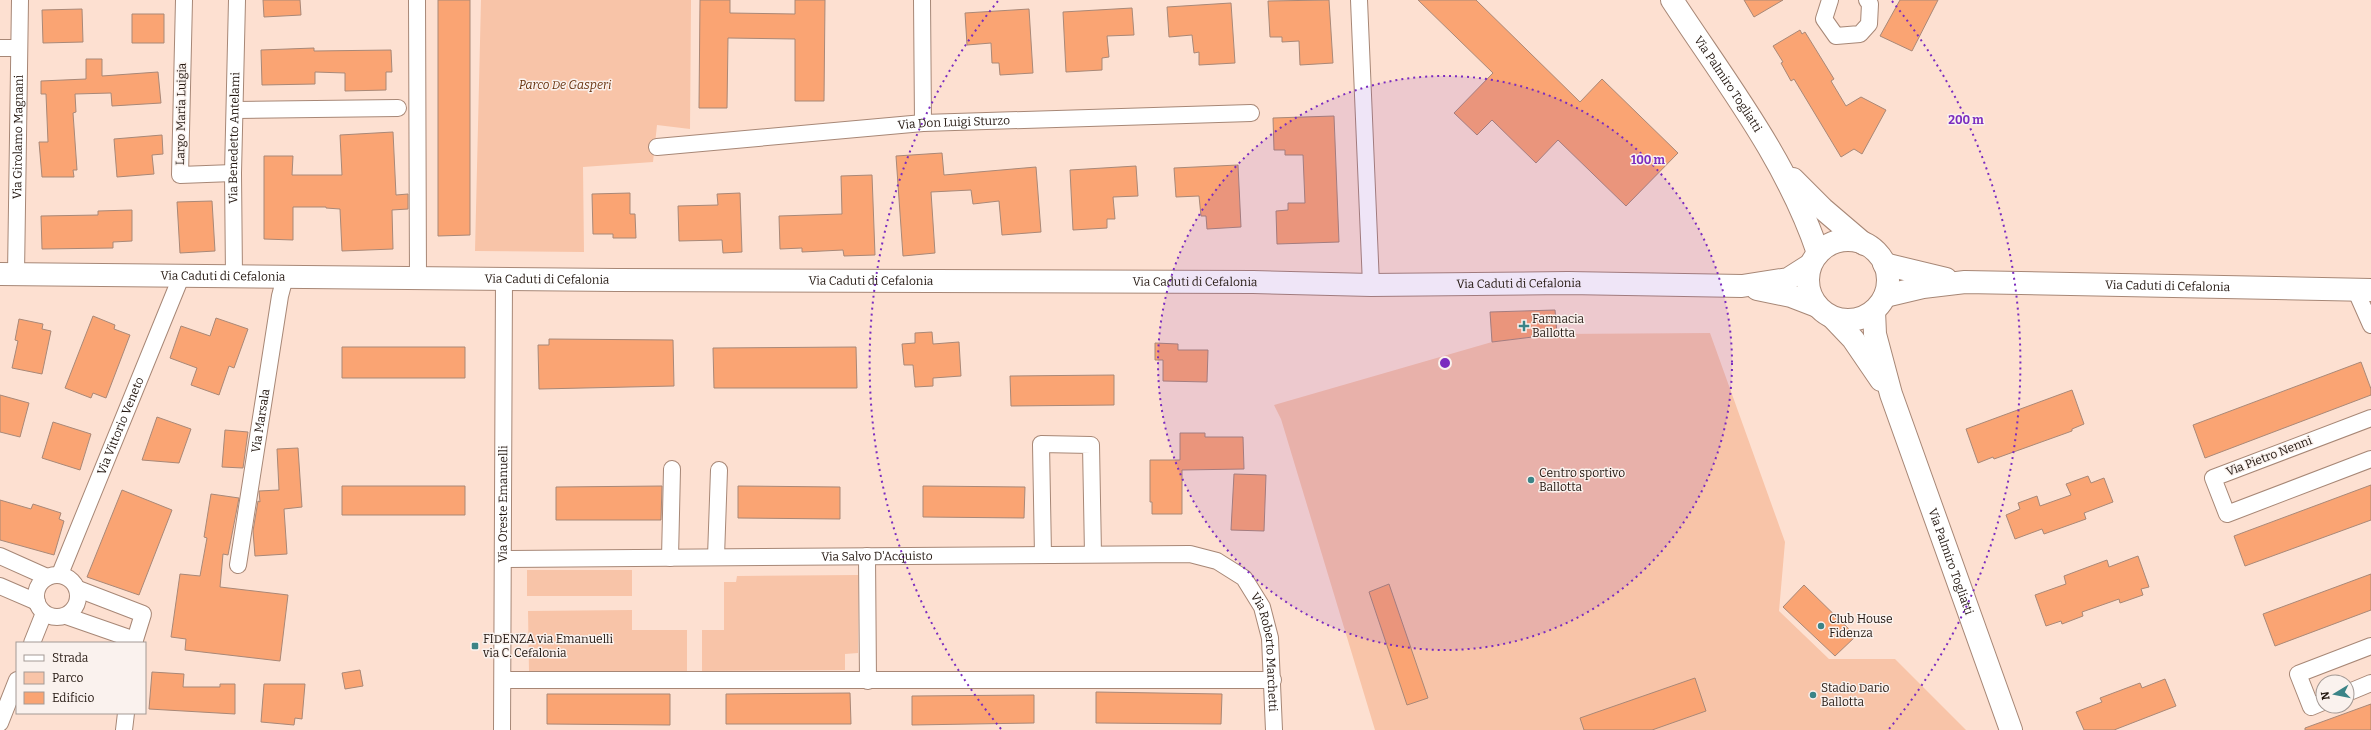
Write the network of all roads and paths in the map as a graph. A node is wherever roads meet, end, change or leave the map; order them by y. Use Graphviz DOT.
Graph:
graph roads {
  1 [pos="20,0"];
  2 [pos="184,0"];
  3 [pos="237,0"];
  4 [pos="417,0"];
  5 [pos="922,0"];
  6 [pos="1359,0"];
  7 [pos="1672,0"];
  8 [pos="1830,0"];
  9 [pos="1867,0"];
  10 [pos="0,48"];
  11 [pos="19,48"];
  12 [pos="398,108"];
  13 [pos="236,110"];
  14 [pos="1251,113"];
  15 [pos="923,123"];
  16 [pos="657,147"];
  17 [pos="1782,169"];
  18 [pos="233,173"];
  19 [pos="1864,244"];
  20 [pos="1814,259"];
  21 [pos="1884,264"];
  22 [pos="8,274"];
  23 [pos="181,277"];
  24 [pos="234,277"];
  25 [pos="285,277"];
  26 [pos="418,278"];
  27 [pos="504,278"];
  28 [pos="1965,282"];
  29 [pos="1371,285"];
  30 [pos="1742,286"];
  31 [pos="2363,290"];
  32 [pos="1879,303"];
  33 [pos="1825,312"];
  34 [pos="2371,324"];
  35 [pos="1891,394"];
  36 [pos="2371,418"];
  37 [pos="2371,459"];
  38 [pos="672,469"];
  39 [pos="719,470"];
  40 [pos="1093,554"];
  41 [pos="1043,555"];
  42 [pos="0,556"];
  43 [pos="867,556"];
  44 [pos="716,557"];
  45 [pos="670,558"];
  46 [pos="504,559"];
  47 [pos="238,565"];
  48 [pos="54,576"];
  49 [pos="1244,578"];
  50 [pos="0,586"];
  51 [pos="78,589"];
  52 [pos="40,607"];
  53 [pos="66,616"];
  54 [pos="135,641"];
  55 [pos="32,642"];
  56 [pos="2371,646"];
  57 [pos="503,680"];
  58 [pos="868,680"];
  59 [pos="1273,680"];
  60 [pos="16,683"];
  61 [pos="2371,683"];
  62 [pos="2355,690"];
  63 [pos="2315,705"];
  64 [pos="126,714"];
  65 [pos="0,723"];
  66 [pos="124,730"];
  67 [pos="502,730"];
  68 [pos="1274,730"];
  69 [pos="2011,730"];
  1 -- 11 [label="street, Via Girolamo Magnani"];
  2 -- 18 [label="street, Largo Maria Luigia"];
  3 -- 13 [label="street, Via Benedetto Antelami"];
  4 -- 26 [label="street"];
  5 -- 15 [label="street"];
  6 -- 29 [label="street"];
  7 -- 17 [label="street, Via Palmiro Togliatti"];
  8 -- 9 [label="street"];
  10 -- 11 [label="street"];
  11 -- 22 [label="street, Via Girolamo Magnani"];
  12 -- 13 [label="street"];
  13 -- 18 [label="street, Via Benedetto Antelami"];
  14 -- 15 [label="street, Via Don Luigi Sturzo"];
  15 -- 16 [label="street, Via Don Luigi Sturzo"];
  17 -- 19 [label="street, Via Palmiro Togliatti"];
  17 -- 20 [label="street, Via Palmiro Togliatti"];
  18 -- 24 [label="street, Via Benedetto Antelami"];
  19 -- 20 [label="street"];
  19 -- 21 [label="street, Via Palmiro Togliatti"];
  20 -- 30 [label="street, Via Caduti di Cefalonia"];
  20 -- 33 [label="street, Via Palmiro Togliatti"];
  21 -- 28 [label="street, Via Caduti di Cefalonia"];
  21 -- 32 [label="street, Via Palmiro Togliatti"];
  22 -- 23 [label="street, Via Caduti di Cefalonia"];
  23 -- 24 [label="street, Via Caduti di Cefalonia"];
  23 -- 48 [label="street, Via Vittorio Veneto"];
  24 -- 25 [label="street, Via Caduti di Cefalonia"];
  25 -- 26 [label="street, Via Caduti di Cefalonia"];
  25 -- 47 [label="street, Via Marsala"];
  26 -- 27 [label="street, Via Caduti di Cefalonia"];
  27 -- 29 [label="street, Via Caduti di Cefalonia"];
  27 -- 46 [label="street, Via Oreste Emanuelli"];
  28 -- 31 [label="street, Via Caduti di Cefalonia"];
  28 -- 32 [label="street, Via Caduti di Cefalonia"];
  29 -- 30 [label="street, Via Caduti di Cefalonia"];
  30 -- 33 [label="street, Via Caduti di Cefalonia"];
  31 -- 34 [label="street"];
  32 -- 33 [label="street"];
  32 -- 35 [label="street, Via Palmiro Togliatti"];
  33 -- 35 [label="street, Via Palmiro Togliatti"];
  35 -- 69 [label="street, Via Palmiro Togliatti"];
  36 -- 37 [label="street, Via Pietro Nenni"];
  38 -- 45 [label="street"];
  39 -- 44 [label="street"];
  40 -- 41 [label="street, Via Salvo D'Acquisto"];
  40 -- 41 [label="street"];
  40 -- 49 [label="street, Via Salvo D'Acquisto"];
  41 -- 43 [label="street, Via Salvo D'Acquisto"];
  42 -- 48 [label="street"];
  43 -- 44 [label="street, Via Salvo D'Acquisto"];
  43 -- 58 [label="street"];
  44 -- 45 [label="street, Via Salvo D'Acquisto"];
  45 -- 46 [label="street, Via Salvo D'Acquisto"];
  46 -- 57 [label="street, Via Oreste Emanuelli"];
  48 -- 51 [label="street"];
  48 -- 52 [label="street"];
  49 -- 59 [label="street, Via Roberto Marchetti"];
  50 -- 52 [label="street"];
  51 -- 53 [label="street"];
  51 -- 54 [label="street"];
  52 -- 53 [label="street"];
  52 -- 55 [label="street"];
  53 -- 54 [label="street"];
  56 -- 63 [label="street"];
  57 -- 58 [label="street"];
  57 -- 67 [label="street, Via Oreste Emanuelli"];
  58 -- 59 [label="street"];
  59 -- 68 [label="street, Via Roberto Marchetti"];
  60 -- 65 [label="street"];
  61 -- 62 [label="street"];
  64 -- 66 [label="street"];
}
